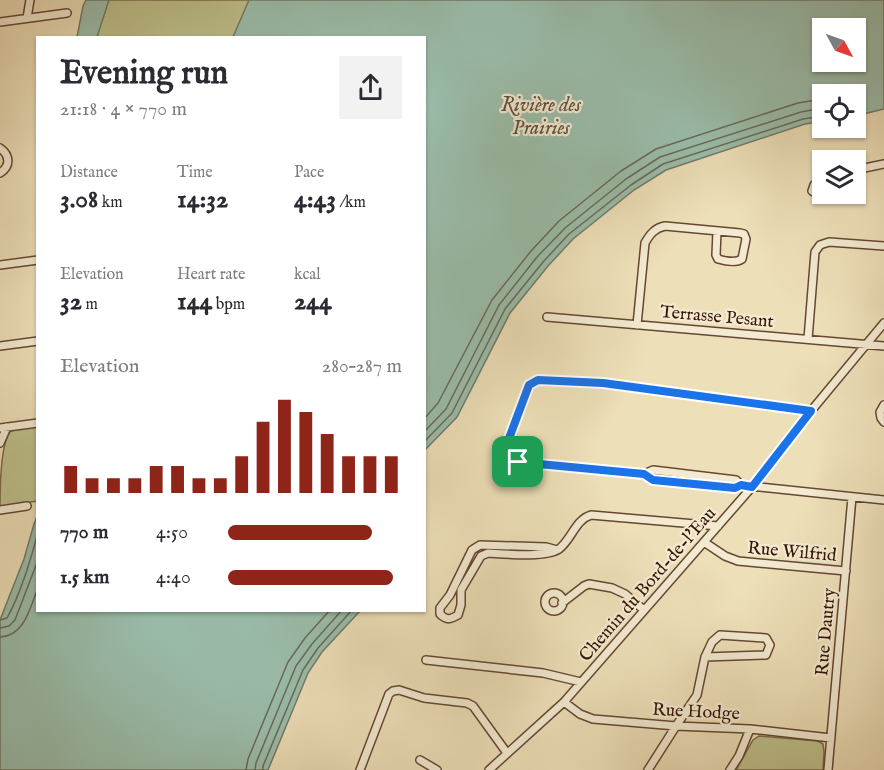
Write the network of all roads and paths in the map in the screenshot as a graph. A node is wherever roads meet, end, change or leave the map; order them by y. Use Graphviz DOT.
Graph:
graph roads {
  1 [pos="30,0"];
  2 [pos="67,13"];
  3 [pos="27,18"];
  4 [pos="0,22"];
  5 [pos="0,148"];
  6 [pos="884,164"];
  7 [pos="866,168"];
  8 [pos="0,173"];
  9 [pos="717,231"];
  10 [pos="884,246"];
  11 [pos="36,260"];
  12 [pos="0,265"];
  13 [pos="547,317"];
  14 [pos="884,323"];
  15 [pos="637,325"];
  16 [pos="808,339"];
  17 [pos="36,341"];
  18 [pos="867,344"];
  19 [pos="0,346"];
  20 [pos="884,346"];
  21 [pos="884,405"];
  22 [pos="811,411"];
  23 [pos="884,422"];
  24 [pos="36,423"];
  25 [pos="4,428"];
  26 [pos="0,443"];
  27 [pos="752,487"];
  28 [pos="852,497"];
  29 [pos="884,500"];
  30 [pos="27,506"];
  31 [pos="0,510"];
  32 [pos="718,526"];
  33 [pos="704,542"];
  34 [pos="474,548"];
  35 [pos="557,550"];
  36 [pos="481,556"];
  37 [pos="846,571"];
  38 [pos="562,603"];
  39 [pos="644,610"];
  40 [pos="705,657"];
  41 [pos="426,660"];
  42 [pos="581,682"];
  43 [pos="564,702"];
  44 [pos="676,726"];
  45 [pos="750,729"];
  46 [pos="831,738"];
  47 [pos="507,753"];
  48 [pos="420,760"];
  49 [pos="495,768"];
  50 [pos="360,770"];
  51 [pos="437,770"];
  52 [pos="648,770"];
  53 [pos="730,770"];
  54 [pos="828,770"];
  1 -- 3 [label="street"];
  2 -- 3 [label="street"];
  3 -- 4 [label="street"];
  5 -- 8 [label="street"];
  6 -- 7 [label="street"];
  9 -- 9 [label="street"];
  9 -- 15 [label="street"];
  10 -- 16 [label="street"];
  11 -- 12 [label="street"];
  13 -- 15 [label="street, Terrasse Pesant"];
  14 -- 18 [label="street, Chemin du Bord-de-l'Eau"];
  15 -- 16 [label="street, Terrasse Pesant"];
  16 -- 18 [label="street, Terrasse Pesant"];
  17 -- 19 [label="street"];
  18 -- 20 [label="street, Terrasse Pesant"];
  18 -- 22 [label="street, Chemin du Bord-de-l'Eau"];
  21 -- 23 [label="street"];
  22 -- 27 [label="street, Chemin du Bord-de-l'Eau"];
  22 -- 27 [label="street"];
  24 -- 25 [label="street"];
  25 -- 26 [label="street"];
  27 -- 28 [label="street"];
  27 -- 32 [label="street, Chemin du Bord-de-l'Eau"];
  28 -- 29 [label="street"];
  28 -- 37 [label="street, Rue Dautry"];
  30 -- 31 [label="street"];
  32 -- 33 [label="street, Chemin du Bord-de-l'Eau"];
  32 -- 35 [label="street"];
  33 -- 37 [label="street, Rue Wilfrid"];
  33 -- 39 [label="street, Chemin du Bord-de-l'Eau"];
  34 -- 35 [label="street"];
  34 -- 36 [label="street"];
  34 -- 36 [label="street"];
  35 -- 36 [label="street"];
  37 -- 46 [label="street, Rue Dautry"];
  38 -- 39 [label="street"];
  39 -- 42 [label="street, Chemin du Bord-de-l'Eau"];
  40 -- 40 [label="street"];
  40 -- 44 [label="street"];
  41 -- 42 [label="street"];
  42 -- 43 [label="street, Chemin du Bord-de-l'Eau"];
  43 -- 44 [label="street, Rue Hodge"];
  43 -- 47 [label="street, Chemin du Bord-de-l'Eau"];
  44 -- 45 [label="street, Rue Hodge"];
  44 -- 52 [label="street"];
  45 -- 46 [label="street, Rue Hodge"];
  45 -- 53 [label="street"];
  46 -- 54 [label="street, Rue Dautry"];
  47 -- 49 [label="street, Chemin du Bord-de-l'Eau"];
  47 -- 50 [label="street"];
  48 -- 51 [label="street"];
}
